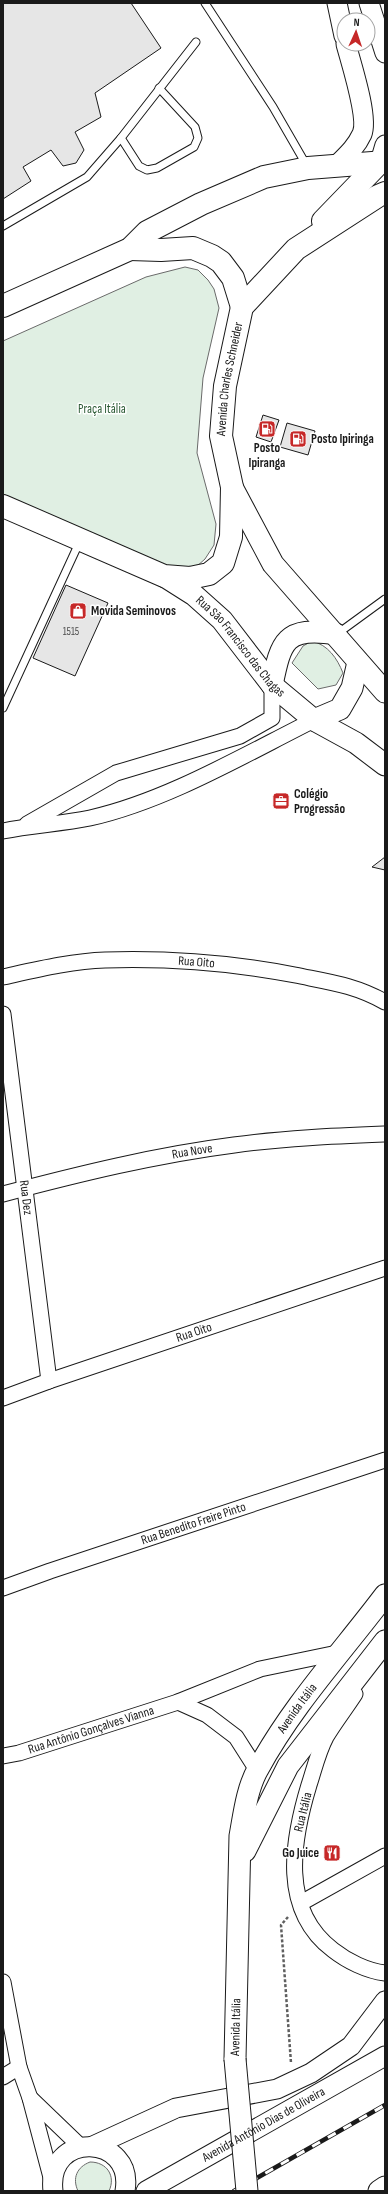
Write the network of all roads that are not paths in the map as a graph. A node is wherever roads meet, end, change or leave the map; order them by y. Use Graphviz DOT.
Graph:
graph roads {
  1 [pos="205,3"];
  2 [pos="376,38"];
  3 [pos="196,42"];
  4 [pos="348,52"];
  5 [pos="385,53"];
  6 [pos="159,88"];
  7 [pos="121,138"];
  8 [pos="383,156"];
  9 [pos="337,165"];
  10 [pos="308,168"];
  11 [pos="385,193"];
  12 [pos="3,226"];
  13 [pos="130,249"];
  14 [pos="296,249"];
  15 [pos="3,306"];
  16 [pos="242,307"];
  17 [pos="232,487"];
  18 [pos="3,506"];
  19 [pos="81,539"];
  20 [pos="164,576"];
  21 [pos="385,599"];
  22 [pos="336,634"];
  23 [pos="358,662"];
  24 [pos="272,685"];
  25 [pos="385,692"];
  26 [pos="3,708"];
  27 [pos="314,720"];
  28 [pos="385,765"];
  29 [pos="23,827"];
  30 [pos="3,831"];
  31 [pos="3,977"];
  32 [pos="385,1002"];
  33 [pos="3,1014"];
  34 [pos="385,1134"];
  35 [pos="24,1188"];
  36 [pos="3,1194"];
  37 [pos="385,1268"];
  38 [pos="49,1380"];
  39 [pos="3,1398"];
  40 [pos="385,1460"];
  41 [pos="3,1588"];
  42 [pos="385,1595"];
  43 [pos="385,1641"];
  44 [pos="385,1648"];
  45 [pos="342,1652"];
  46 [pos="178,1702"];
  47 [pos="3,1756"];
  48 [pos="257,1770"];
  49 [pos="385,1856"];
  50 [pos="239,1862"];
  51 [pos="301,1904"];
  52 [pos="385,1973"];
  53 [pos="3,1982"];
  54 [pos="385,2001"];
  55 [pos="383,2057"];
  56 [pos="19,2067"];
  57 [pos="3,2077"];
  58 [pos="30,2098"];
  59 [pos="87,2146"];
  60 [pos="52,2186"];
  61 [pos="385,2187"];
  62 [pos="125,2191"];
  63 [pos="146,2191"];
  64 [pos="247,2191"];
  65 [pos="379,2191"];
  1 -- 10 [label="lane"];
  2 -- 5 [label="street"];
  3 -- 6 [label="lane"];
  4 -- 9 [label="street"];
  6 -- 7 [label="lane"];
  6 -- 7 [label="lane"];
  7 -- 12 [label="lane"];
  8 -- 9 [label="main road"];
  8 -- 14 [label="main road"];
  9 -- 10 [label="main road"];
  10 -- 13 [label="main road"];
  11 -- 14 [label="main road, Avenida Charles Schneider"];
  13 -- 15 [label="main road"];
  13 -- 16 [label="main road"];
  14 -- 16 [label="main road, Avenida Charles Schneider"];
  16 -- 17 [label="main road, Avenida Charles Schneider"];
  17 -- 20 [label="main road, Avenida Charles Schneider"];
  17 -- 22 [label="main road"];
  18 -- 19 [label="main road, Avenida Charles Schneider"];
  19 -- 20 [label="main road, Avenida Charles Schneider"];
  19 -- 26 [label="lane"];
  20 -- 24 [label="main road, Rua São Francisco das Chagas"];
  21 -- 22 [label="lane"];
  22 -- 23 [label="main road"];
  22 -- 24 [label="main road"];
  23 -- 25 [label="main road"];
  23 -- 27 [label="main road"];
  24 -- 27 [label="main road, Rua São Francisco das Chagas"];
  24 -- 29 [label="street"];
  27 -- 28 [label="main road"];
  27 -- 29 [label="street"];
  29 -- 30 [label="street"];
  31 -- 32 [label="street, Rua Oito"];
  33 -- 35 [label="street, Rua Dez"];
  34 -- 35 [label="street, Rua Nove"];
  35 -- 36 [label="street, Rua Nove"];
  35 -- 38 [label="street, Rua Dez"];
  37 -- 38 [label="street, Rua Oito"];
  38 -- 39 [label="street, Rua Oito"];
  40 -- 41 [label="street, Rua Benedito Freire Pinto"];
  42 -- 45 [label="main road, Avenida Itália"];
  43 -- 50 [label="main road, Avenida Itália"];
  44 -- 51 [label="street, Rua Itália"];
  45 -- 46 [label="street, Rua Antônio Gonçalves Vianna"];
  45 -- 48 [label="main road, Avenida Itália"];
  46 -- 47 [label="street, Rua Antônio Gonçalves Vianna"];
  46 -- 48 [label="street"];
  48 -- 50 [label="main road, Avenida Itália"];
  49 -- 51 [label="street"];
  50 -- 64 [label="main road, Avenida Itália, bridge"];
  51 -- 52 [label="street, Rua Itália"];
  53 -- 56 [label="street"];
  54 -- 59 [label="street"];
  55 -- 63 [label="street, Avenida Antônio Dias de Oliveira"];
  56 -- 57 [label="street"];
  56 -- 58 [label="street"];
  58 -- 59 [label="street"];
  58 -- 60 [label="street"];
  59 -- 60 [label="street"];
  59 -- 62 [label="street"];
  61 -- 65 [label="main road"];
}
